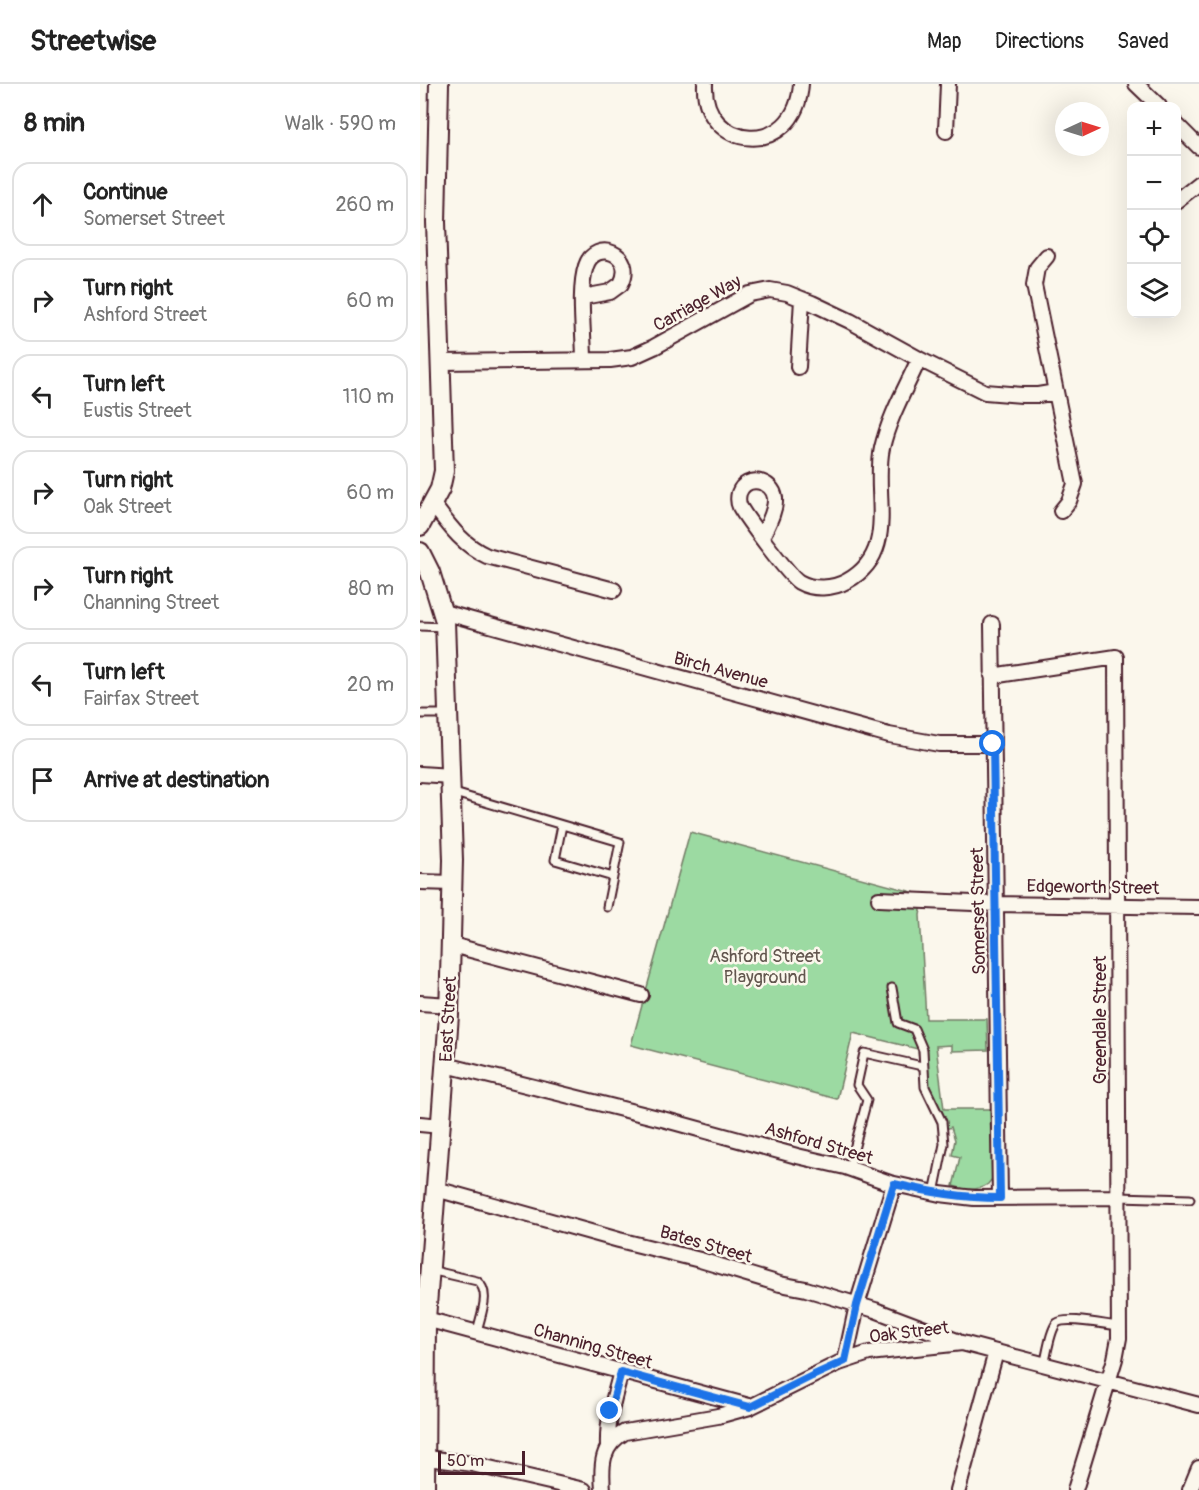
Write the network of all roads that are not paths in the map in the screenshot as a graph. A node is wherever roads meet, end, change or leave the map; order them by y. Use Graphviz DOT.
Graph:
graph roads {
  1 [pos="440,84"];
  2 [pos="705,84"];
  3 [pos="801,84"];
  4 [pos="948,84"];
  5 [pos="1136,84"];
  6 [pos="1155,102"];
  7 [pos="1181,129"];
  8 [pos="946,131"];
  9 [pos="1199,147"];
  10 [pos="1199,183"];
  11 [pos="1181,197"];
  12 [pos="1047,256"];
  13 [pos="583,297"];
  14 [pos="802,299"];
  15 [pos="919,359"];
  16 [pos="584,360"];
  17 [pos="441,362"];
  18 [pos="798,367"];
  19 [pos="1056,392"];
  20 [pos="432,503"];
  21 [pos="1061,511"];
  22 [pos="420,526"];
  23 [pos="762,537"];
  24 [pos="420,552"];
  25 [pos="614,590"];
  26 [pos="444,620"];
  27 [pos="992,624"];
  28 [pos="420,626"];
  29 [pos="992,676"];
  30 [pos="420,714"];
  31 [pos="449,714"];
  32 [pos="993,744"];
  33 [pos="420,774"];
  34 [pos="451,784"];
  35 [pos="562,825"];
  36 [pos="613,877"];
  37 [pos="420,882"];
  38 [pos="453,883"];
  39 [pos="879,899"];
  40 [pos="996,904"];
  41 [pos="1117,906"];
  42 [pos="607,907"];
  43 [pos="1199,907"];
  44 [pos="452,945"];
  45 [pos="892,988"];
  46 [pos="641,995"];
  47 [pos="420,1003"];
  48 [pos="450,1005"];
  49 [pos="446,1065"];
  50 [pos="922,1066"];
  51 [pos="420,1124"];
  52 [pos="441,1126"];
  53 [pos="849,1168"];
  54 [pos="894,1184"];
  55 [pos="436,1189"];
  56 [pos="934,1193"];
  57 [pos="1118,1197"];
  58 [pos="1000,1198"];
  59 [pos="1190,1199"];
  60 [pos="426,1244"];
  61 [pos="430,1270"];
  62 [pos="857,1305"];
  63 [pos="426,1319"];
  64 [pos="1119,1326"];
  65 [pos="477,1332"];
  66 [pos="962,1343"];
  67 [pos="423,1349"];
  68 [pos="996,1352"];
  69 [pos="845,1361"];
  70 [pos="1044,1365"];
  71 [pos="621,1372"];
  72 [pos="1108,1382"];
  73 [pos="1199,1405"];
  74 [pos="750,1407"];
  75 [pos="608,1446"];
  76 [pos="423,1458"];
  77 [pos="1199,1468"];
  78 [pos="425,1490"];
  79 [pos="584,1490"];
  80 [pos="603,1490"];
  81 [pos="958,1490"];
  82 [pos="1075,1490"];
  83 [pos="1190,1490"];
  1 -- 17 [label="main road"];
  2 -- 3 [label="street"];
  4 -- 8 [label="street"];
  5 -- 6 [label="street"];
  7 -- 9 [label="street"];
  10 -- 11 [label="street"];
  12 -- 19 [label="street"];
  13 -- 16 [label="street"];
  14 -- 15 [label="street, Carriage Way"];
  14 -- 16 [label="street, Carriage Way"];
  14 -- 18 [label="street"];
  15 -- 19 [label="street, Carriage Way"];
  15 -- 23 [label="street"];
  16 -- 17 [label="street, Carriage Way"];
  17 -- 20 [label="main road"];
  19 -- 21 [label="street"];
  20 -- 22 [label="main road"];
  20 -- 25 [label="street"];
  24 -- 26 [label="main road, East Street"];
  26 -- 28 [label="lane"];
  26 -- 31 [label="main road, East Street"];
  26 -- 32 [label="street, Birch Avenue"];
  27 -- 29 [label="street, Somerset Street"];
  29 -- 32 [label="street, Somerset Street"];
  29 -- 41 [label="street, Greendale Street"];
  30 -- 31 [label="lane"];
  31 -- 34 [label="main road, East Street"];
  32 -- 40 [label="street, Somerset Street"];
  33 -- 34 [label="street"];
  34 -- 35 [label="lane"];
  34 -- 38 [label="main road, East Street"];
  35 -- 36 [label="lane"];
  35 -- 36 [label="lane"];
  36 -- 42 [label="lane"];
  37 -- 38 [label="street"];
  38 -- 44 [label="main road, East Street"];
  39 -- 40 [label="street, Edgeworth Street"];
  40 -- 41 [label="street, Edgeworth Street"];
  40 -- 58 [label="street, Somerset Street"];
  41 -- 43 [label="street, Edgeworth Street"];
  41 -- 57 [label="street, Greendale Street"];
  44 -- 46 [label="street"];
  44 -- 48 [label="main road, East Street"];
  45 -- 50 [label="lane"];
  47 -- 48 [label="street"];
  48 -- 49 [label="main road, East Street"];
  49 -- 52 [label="main road, East Street"];
  49 -- 53 [label="street, Ashford Street"];
  50 -- 53 [label="lane"];
  50 -- 56 [label="lane"];
  51 -- 52 [label="street"];
  52 -- 55 [label="main road, East Street"];
  53 -- 54 [label="street, Ashford Street"];
  54 -- 56 [label="street, Ashford Street"];
  54 -- 62 [label="street"];
  55 -- 60 [label="main road, East Street"];
  55 -- 62 [label="street, Bates Street"];
  56 -- 58 [label="street, Ashford Street"];
  57 -- 58 [label="street, Ashford Street"];
  57 -- 59 [label="lane, Ashford Street"];
  57 -- 64 [label="street, Greendale Street"];
  60 -- 61 [label="main road, East Street"];
  61 -- 63 [label="main road, East Street"];
  61 -- 65 [label="lane"];
  62 -- 66 [label="street, Bates Street"];
  62 -- 69 [label="street"];
  63 -- 65 [label="street, Channing Street"];
  63 -- 67 [label="main road, East Street"];
  64 -- 70 [label="lane"];
  64 -- 72 [label="street, Greendale Street"];
  65 -- 71 [label="street, Channing Street"];
  66 -- 68 [label="street, Oak Street"];
  66 -- 69 [label="street, Oak Street"];
  67 -- 76 [label="main road, East Street"];
  68 -- 70 [label="street, Oak Street"];
  68 -- 81 [label="street"];
  69 -- 74 [label="street, Oak Street"];
  70 -- 72 [label="street, Oak Street"];
  71 -- 74 [label="street, Channing Street"];
  71 -- 75 [label="street"];
  72 -- 73 [label="street, Oak Street"];
  72 -- 82 [label="street, Greendale Street"];
  74 -- 75 [label="street, Oak Street"];
  75 -- 80 [label="street"];
  76 -- 78 [label="main road, East Street"];
  76 -- 79 [label="street"];
  77 -- 83 [label="street"];
}
